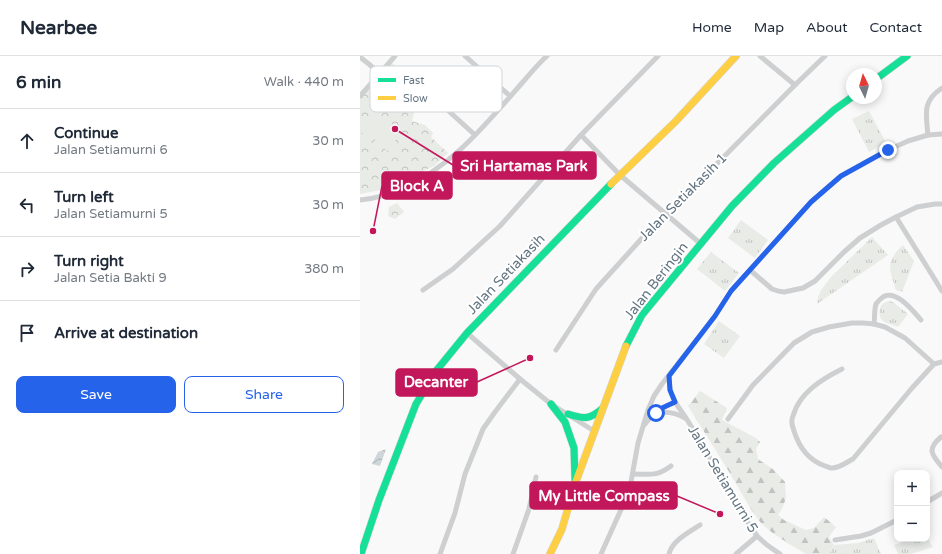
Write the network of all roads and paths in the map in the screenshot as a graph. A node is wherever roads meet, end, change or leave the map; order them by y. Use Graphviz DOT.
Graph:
graph roads {
  1 [pos="395,56"];
  2 [pos="465,56"];
  3 [pos="658,56"];
  4 [pos="736,56"];
  5 [pos="760,56"];
  6 [pos="825,56"];
  7 [pos="907,56"];
  8 [pos="360,57"];
  9 [pos="544,57"];
  10 [pos="371,66"];
  11 [pos="386,66"];
  12 [pos="476,66"];
  13 [pos="882,75"];
  14 [pos="370,84"];
  15 [pos="795,85"];
  16 [pos="942,88"];
  17 [pos="502,89"];
  18 [pos="360,96"];
  19 [pos="510,96"];
  20 [pos="846,101"];
  21 [pos="502,105"];
  22 [pos="450,112"];
  23 [pos="496,112"];
  24 [pos="942,134"];
  25 [pos="475,135"];
  26 [pos="580,135"];
  27 [pos="928,135"];
  28 [pos="620,175"];
  29 [pos="360,200"];
  30 [pos="942,204"];
  31 [pos="666,214"];
  32 [pos="896,217"];
  33 [pos="701,244"];
  34 [pos="750,270"];
  35 [pos="423,290"];
  36 [pos="942,291"];
  37 [pos="921,320"];
  38 [pos="874,324"];
  39 [pos="467,333"];
  40 [pos="556,350"];
  41 [pos="942,362"];
  42 [pos="934,364"];
  43 [pos="842,369"];
  44 [pos="669,376"];
  45 [pos="520,379"];
  46 [pos="675,402"];
  47 [pos="551,404"];
  48 [pos="604,407"];
  49 [pos="656,413"];
  50 [pos="568,414"];
  51 [pos="686,418"];
  52 [pos="728,419"];
  53 [pos="642,429"];
  54 [pos="594,431"];
  55 [pos="941,436"];
  56 [pos="671,466"];
  57 [pos="942,467"];
  58 [pos="633,474"];
  59 [pos="536,477"];
  60 [pos="575,484"];
  61 [pos="942,493"];
  62 [pos="930,500"];
  63 [pos="894,522"];
  64 [pos="700,525"];
  65 [pos="757,536"];
  66 [pos="835,540"];
  67 [pos="361,554"];
  68 [pos="440,554"];
  69 [pos="513,554"];
  70 [pos="550,554"];
  71 [pos="601,554"];
  72 [pos="669,554"];
  73 [pos="736,554"];
  74 [pos="780,554"];
  1 -- 11 [label="street"];
  2 -- 12 [label="street"];
  3 -- 26 [label="street"];
  4 -- 28 [label="street, Jalan Setiakasih"];
  5 -- 15 [label="street"];
  6 -- 15 [label="street, Jalan Setiakasih 1"];
  7 -- 13 [label="street"];
  8 -- 10 [label="street"];
  9 -- 19 [label="street"];
  14 -- 18 [label="street"];
  15 -- 31 [label="street, Jalan Setiakasih 1"];
  16 -- 27 [label="street"];
  17 -- 19 [label="street"];
  19 -- 21 [label="street"];
  20 -- 33 [label="street, Jalan Beringin"];
  22 -- 25 [label="street"];
  23 -- 25 [label="street"];
  24 -- 27 [label="street"];
  25 -- 29 [label="street"];
  26 -- 28 [label="street"];
  26 -- 35 [label="street"];
  27 -- 34 [label="street"];
  28 -- 31 [label="street"];
  28 -- 39 [label="street, Jalan Setiakasih"];
  30 -- 32 [label="street"];
  31 -- 33 [label="street"];
  31 -- 40 [label="street, Jalan Setiakasih 1"];
  32 -- 34 [label="street"];
  32 -- 36 [label="street"];
  33 -- 48 [label="street, Jalan Beringin"];
  34 -- 44 [label="street"];
  37 -- 38 [label="street"];
  38 -- 42 [label="street"];
  38 -- 52 [label="street"];
  39 -- 45 [label="street"];
  39 -- 67 [label="street, Jalan Setiakasih"];
  41 -- 42 [label="street"];
  42 -- 43 [label="street"];
  44 -- 46 [label="street, Jalan Setiamurni 5"];
  44 -- 53 [label="street"];
  45 -- 47 [label="street"];
  45 -- 68 [label="street"];
  46 -- 49 [label="street"];
  46 -- 51 [label="street, Jalan Setiamurni 5"];
  47 -- 50 [label="street"];
  47 -- 60 [label="street"];
  48 -- 50 [label="street"];
  48 -- 54 [label="street, Jalan Beringin"];
  49 -- 51 [label="street, Jalan Setiamurni 5"];
  49 -- 53 [label="street"];
  50 -- 54 [label="street"];
  51 -- 65 [label="street, Jalan Setiamurni 5"];
  53 -- 58 [label="street"];
  54 -- 60 [label="street, Jalan Beringin"];
  55 -- 57 [label="street"];
  56 -- 58 [label="street"];
  58 -- 71 [label="street"];
  59 -- 69 [label="street"];
  60 -- 70 [label="street, Jalan Beringin"];
  61 -- 62 [label="street"];
  63 -- 66 [label="street"];
  64 -- 72 [label="street"];
  65 -- 73 [label="street"];
  65 -- 74 [label="street, Jalan Setiamurni 5"];
}
